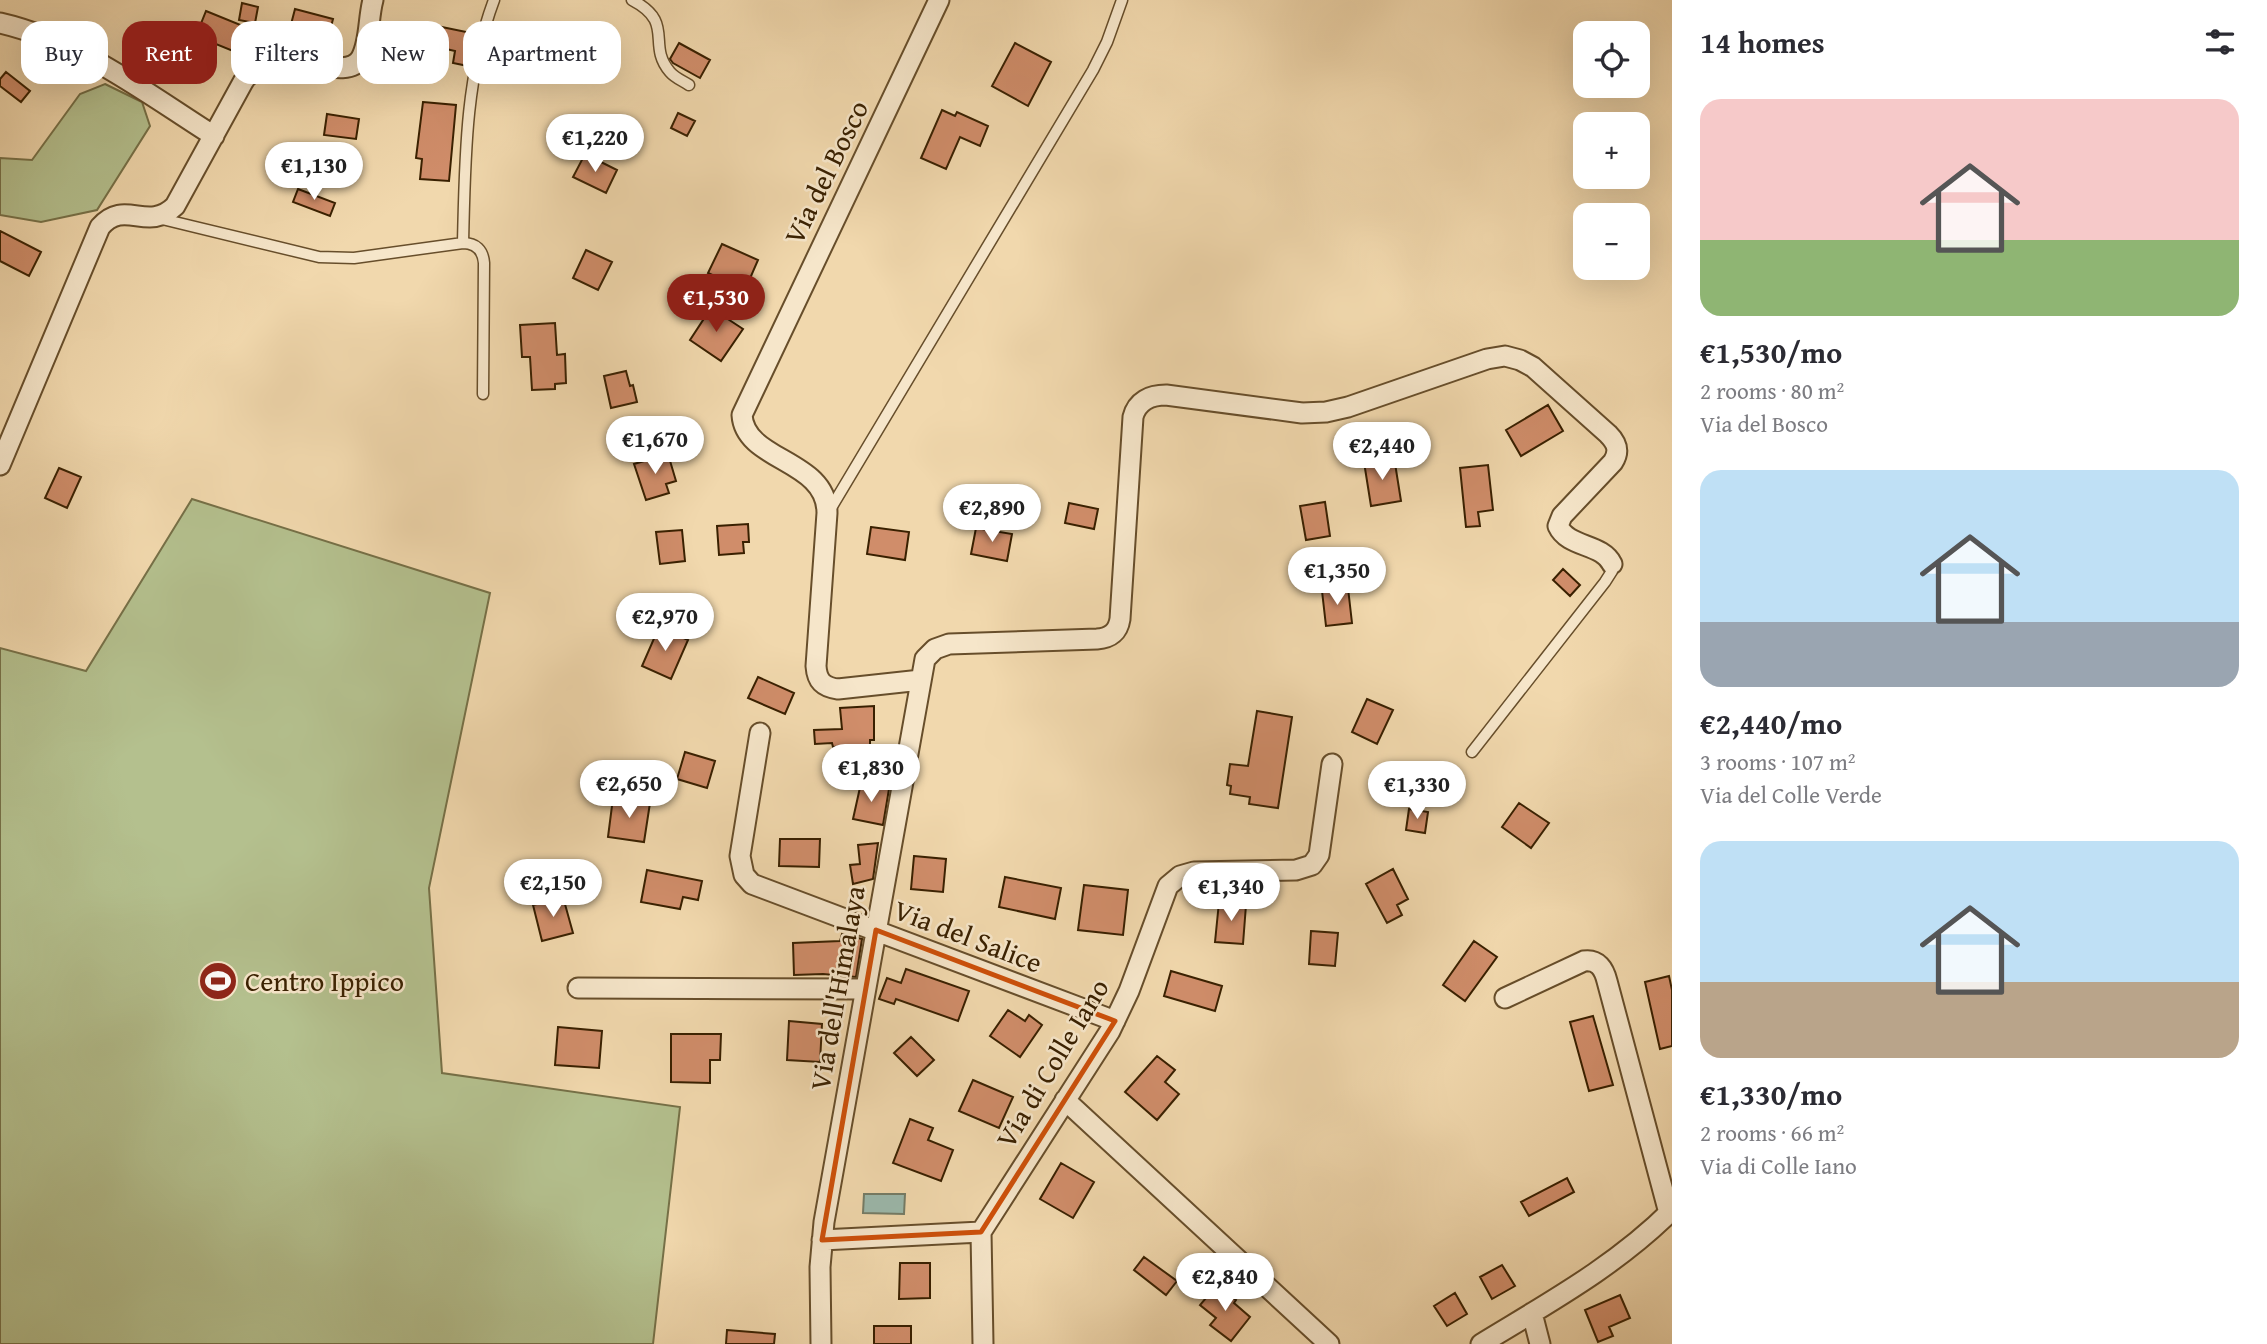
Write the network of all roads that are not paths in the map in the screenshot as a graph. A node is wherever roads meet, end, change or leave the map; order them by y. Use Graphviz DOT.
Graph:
graph roads {
  1 [pos="373,0"];
  2 [pos="494,0"];
  3 [pos="632,0"];
  4 [pos="939,0"];
  5 [pos="1122,0"];
  6 [pos="0,23"];
  7 [pos="689,85"];
  8 [pos="214,136"];
  9 [pos="158,218"];
  10 [pos="463,243"];
  11 [pos="483,394"];
  12 [pos="0,465"];
  13 [pos="828,513"];
  14 [pos="1612,564"];
  15 [pos="921,680"];
  16 [pos="760,733"];
  17 [pos="1472,752"];
  18 [pos="1332,764"];
  19 [pos="876,930"];
  20 [pos="578,988"];
  21 [pos="865,989"];
  22 [pos="1505,998"];
  23 [pos="1115,1021"];
  24 [pos="1065,1100"];
  25 [pos="1670,1212"];
  26 [pos="981,1232"];
  27 [pos="821,1240"];
  28 [pos="1532,1313"];
  29 [pos="821,1344"];
  30 [pos="982,1344"];
  31 [pos="1329,1344"];
  32 [pos="1481,1344"];
  33 [pos="1540,1344"];
  1 -- 8 [label="street"];
  2 -- 10 [label="lane"];
  3 -- 7 [label="lane"];
  4 -- 13 [label="street, Via del Bosco"];
  5 -- 13 [label="lane"];
  6 -- 8 [label="street"];
  8 -- 9 [label="street"];
  9 -- 10 [label="lane"];
  9 -- 12 [label="street"];
  10 -- 11 [label="lane"];
  13 -- 15 [label="street, Via del Bosco"];
  14 -- 15 [label="street, Via dell'Himalaya"];
  14 -- 17 [label="lane"];
  15 -- 19 [label="street, Via dell'Himalaya"];
  16 -- 19 [label="street, Via del Salice"];
  18 -- 23 [label="street, Via di Colle Iano"];
  19 -- 21 [label="street, Via dell'Himalaya"];
  19 -- 23 [label="street, Via del Salice"];
  20 -- 21 [label="street"];
  21 -- 27 [label="street, Via dell'Himalaya"];
  22 -- 25 [label="street"];
  23 -- 24 [label="street, Via di Colle Iano"];
  24 -- 26 [label="street, Via di Colle Iano"];
  24 -- 31 [label="street"];
  25 -- 28 [label="street"];
  26 -- 27 [label="street"];
  26 -- 30 [label="street"];
  27 -- 29 [label="street, Via dell'Himalaya"];
  28 -- 32 [label="street"];
  28 -- 33 [label="street"];
}
